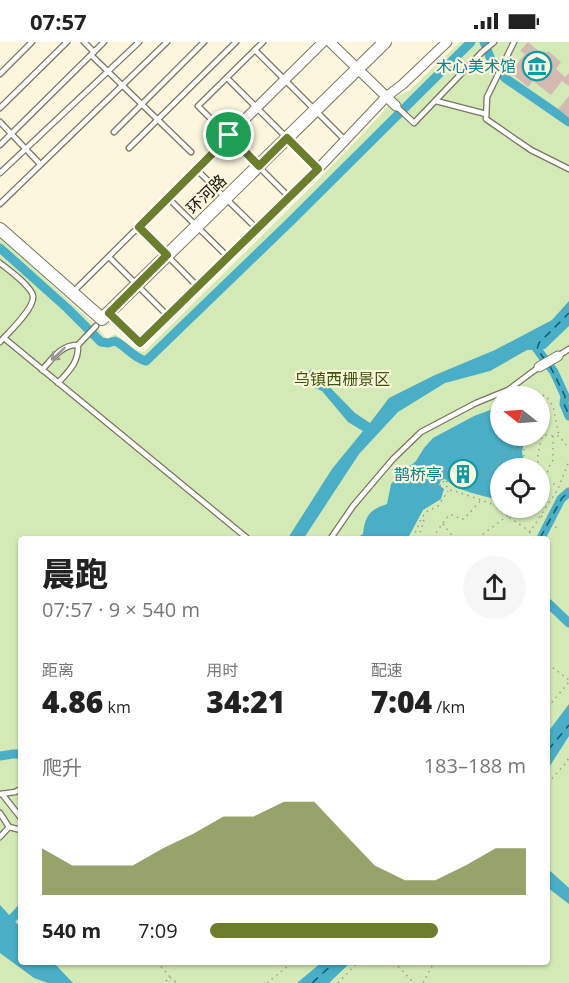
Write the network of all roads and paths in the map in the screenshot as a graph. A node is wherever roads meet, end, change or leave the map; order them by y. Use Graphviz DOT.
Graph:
graph roads {
  1 [pos="32,42"];
  2 [pos="67,42"];
  3 [pos="84,42"];
  4 [pos="104,42"];
  5 [pos="138,42"];
  6 [pos="167,42"];
  7 [pos="204,42"];
  8 [pos="236,42"];
  9 [pos="262,42"];
  10 [pos="323,42"];
  11 [pos="330,42"];
  12 [pos="385,42"];
  13 [pos="447,42"];
  14 [pos="514,42"];
  15 [pos="493,43"];
  16 [pos="255,50"];
  17 [pos="93,53"];
  18 [pos="357,69"];
  19 [pos="108,71"];
  20 [pos="0,74"];
  21 [pos="227,78"];
  22 [pos="285,80"];
  23 [pos="122,85"];
  24 [pos="386,97"];
  25 [pos="436,101"];
  26 [pos="142,104"];
  27 [pos="396,106"];
  28 [pos="0,108"];
  29 [pos="256,108"];
  30 [pos="315,110"];
  31 [pos="486,114"];
  32 [pos="158,120"];
  33 [pos="0,122"];
  34 [pos="114,132"];
  35 [pos="12,134"];
  36 [pos="229,135"];
  37 [pos="287,138"];
  38 [pos="345,140"];
  39 [pos="0,145"];
  40 [pos="26,148"];
  41 [pos="129,148"];
  42 [pos="191,152"];
  43 [pos="40,164"];
  44 [pos="259,166"];
  45 [pos="318,169"];
  46 [pos="569,169"];
  47 [pos="197,170"];
  48 [pos="0,173"];
  49 [pos="289,197"];
  50 [pos="168,198"];
  51 [pos="226,198"];
  52 [pos="0,204"];
  53 [pos="197,226"];
  54 [pos="139,227"];
  55 [pos="0,229"];
  56 [pos="257,229"];
  57 [pos="167,255"];
  58 [pos="109,257"];
  59 [pos="228,257"];
  60 [pos="0,263"];
  61 [pos="137,285"];
  62 [pos="198,287"];
  63 [pos="72,293"];
  64 [pos="168,316"];
  65 [pos="102,319"];
  66 [pos="2,340"];
  67 [pos="140,343"];
  68 [pos="78,345"];
  69 [pos="569,349"];
  70 [pos="558,356"];
  71 [pos="539,367"];
  72 [pos="42,370"];
  73 [pos="58,383"];
  74 [pos="513,386"];
  75 [pos="490,397"];
  76 [pos="550,401"];
  77 [pos="550,435"];
  78 [pos="553,436"];
  79 [pos="559,436"];
  80 [pos="522,448"];
  81 [pos="569,448"];
  82 [pos="569,461"];
  83 [pos="550,465"];
  84 [pos="469,474"];
  85 [pos="457,476"];
  86 [pos="393,477"];
  87 [pos="443,483"];
  88 [pos="550,484"];
  89 [pos="558,489"];
  90 [pos="449,490"];
  91 [pos="481,500"];
  92 [pos="550,500"];
  93 [pos="490,503"];
  94 [pos="504,518"];
  95 [pos="510,518"];
  96 [pos="539,518"];
  97 [pos="543,518"];
  98 [pos="421,519"];
  99 [pos="443,523"];
  100 [pos="558,529"];
  101 [pos="531,532"];
  102 [pos="245,536"];
  103 [pos="332,536"];
  104 [pos="414,536"];
  105 [pos="419,536"];
  106 [pos="435,536"];
  107 [pos="453,536"];
  108 [pos="481,536"];
  109 [pos="528,536"];
  110 [pos="550,666"];
  111 [pos="569,681"];
  112 [pos="550,705"];
  113 [pos="569,758"];
  114 [pos="550,781"];
  115 [pos="18,790"];
  116 [pos="1,794"];
  117 [pos="0,813"];
  118 [pos="18,814"];
  119 [pos="9,827"];
  120 [pos="18,829"];
  121 [pos="0,837"];
  122 [pos="160,965"];
  123 [pos="289,965"];
  124 [pos="355,965"];
  125 [pos="397,965"];
  126 [pos="432,965"];
  127 [pos="170,977"];
  128 [pos="164,983"];
  129 [pos="177,983"];
  130 [pos="267,983"];
  131 [pos="338,983"];
  132 [pos="414,983"];
  133 [pos="423,983"];
  1 -- 20 [label="lane"];
  2 -- 28 [label="lane"];
  3 -- 17 [label="lane"];
  4 -- 17 [label="lane"];
  5 -- 19 [label="lane"];
  6 -- 23 [label="lane"];
  7 -- 26 [label="lane"];
  8 -- 32 [label="lane"];
  9 -- 16 [label="lane"];
  10 -- 22 [label="street"];
  11 -- 18 [label="street"];
  12 -- 18 [label="street, 环河路"];
  13 -- 24 [label="street"];
  14 -- 31 [label="lane"];
  15 -- 25 [label="lane"];
  16 -- 21 [label="lane"];
  16 -- 22 [label="lane"];
  17 -- 19 [label="lane"];
  17 -- 35 [label="lane"];
  18 -- 24 [label="street"];
  18 -- 30 [label="street, 环河路"];
  19 -- 23 [label="lane"];
  19 -- 40 [label="lane"];
  21 -- 29 [label="lane"];
  21 -- 36 [label="lane"];
  22 -- 29 [label="street"];
  22 -- 30 [label="lane"];
  23 -- 26 [label="lane"];
  23 -- 43 [label="lane"];
  24 -- 27 [label="street"];
  24 -- 38 [label="street"];
  25 -- 27 [label="lane"];
  25 -- 31 [label="lane"];
  26 -- 32 [label="lane"];
  26 -- 34 [label="lane"];
  29 -- 36 [label="street"];
  29 -- 37 [label="lane"];
  30 -- 37 [label="street, 环河路"];
  30 -- 38 [label="lane"];
  31 -- 46 [label="lane"];
  32 -- 41 [label="lane"];
  32 -- 42 [label="lane"];
  33 -- 35 [label="lane"];
  35 -- 39 [label="lane"];
  35 -- 40 [label="lane"];
  36 -- 44 [label="lane"];
  36 -- 47 [label="lane"];
  37 -- 44 [label="street, 环河路"];
  37 -- 45 [label="lane"];
  38 -- 45 [label="street"];
  40 -- 43 [label="lane"];
  40 -- 48 [label="lane"];
  43 -- 52 [label="lane"];
  44 -- 49 [label="lane"];
  44 -- 51 [label="street, 环河路"];
  45 -- 49 [label="street"];
  47 -- 50 [label="lane"];
  47 -- 51 [label="lane"];
  49 -- 56 [label="street"];
  50 -- 53 [label="lane"];
  50 -- 54 [label="lane"];
  51 -- 53 [label="street, 环河路"];
  51 -- 56 [label="lane"];
  53 -- 57 [label="street, 环河路"];
  53 -- 59 [label="lane"];
  54 -- 57 [label="lane"];
  54 -- 58 [label="lane"];
  55 -- 63 [label="street"];
  56 -- 59 [label="street"];
  57 -- 61 [label="street, 环河路"];
  57 -- 62 [label="lane"];
  58 -- 61 [label="lane"];
  58 -- 63 [label="lane"];
  59 -- 62 [label="street"];
  60 -- 66 [label="lane"];
  61 -- 64 [label="lane"];
  61 -- 65 [label="street, 环河路"];
  62 -- 64 [label="street"];
  63 -- 65 [label="street"];
  64 -- 67 [label="street"];
  65 -- 67 [label="lane"];
  65 -- 68 [label="lane"];
  66 -- 72 [label="lane"];
  68 -- 72 [label="lane, one-way"];
  68 -- 73 [label="lane"];
  69 -- 70 [label="lane"];
  70 -- 71 [label="street"];
  71 -- 74 [label="lane"];
  72 -- 73 [label="lane"];
  73 -- 102 [label="lane"];
  75 -- 103 [label="lane"];
  76 -- 79 [label="path"];
  77 -- 78 [label="path"];
  78 -- 79 [label="path"];
  78 -- 83 [label="path"];
  79 -- 81 [label="path"];
  80 -- 84 [label="path"];
  82 -- 89 [label="path"];
  85 -- 87 [label="path"];
  86 -- 87 [label="path"];
  87 -- 90 [label="path"];
  88 -- 89 [label="path"];
  89 -- 92 [label="path"];
  90 -- 91 [label="path"];
  90 -- 98 [label="path"];
  91 -- 93 [label="path"];
  91 -- 99 [label="path"];
  94 -- 108 [label="path"];
  95 -- 101 [label="path"];
  96 -- 101 [label="path"];
  97 -- 100 [label="path"];
  98 -- 104 [label="path"];
  98 -- 105 [label="path"];
  99 -- 106 [label="path"];
  99 -- 107 [label="path"];
  101 -- 109 [label="path"];
  110 -- 111 [label="path"];
  111 -- 112 [label="path"];
  113 -- 114 [label="path"];
  115 -- 116 [label="lane"];
  116 -- 118 [label="lane"];
  117 -- 119 [label="lane"];
  119 -- 120 [label="lane"];
  119 -- 121 [label="lane"];
  122 -- 127 [label="path"];
  123 -- 130 [label="path"];
  124 -- 131 [label="path"];
  125 -- 132 [label="path"];
  126 -- 133 [label="path"];
  127 -- 128 [label="path"];
  127 -- 129 [label="path"];
}
